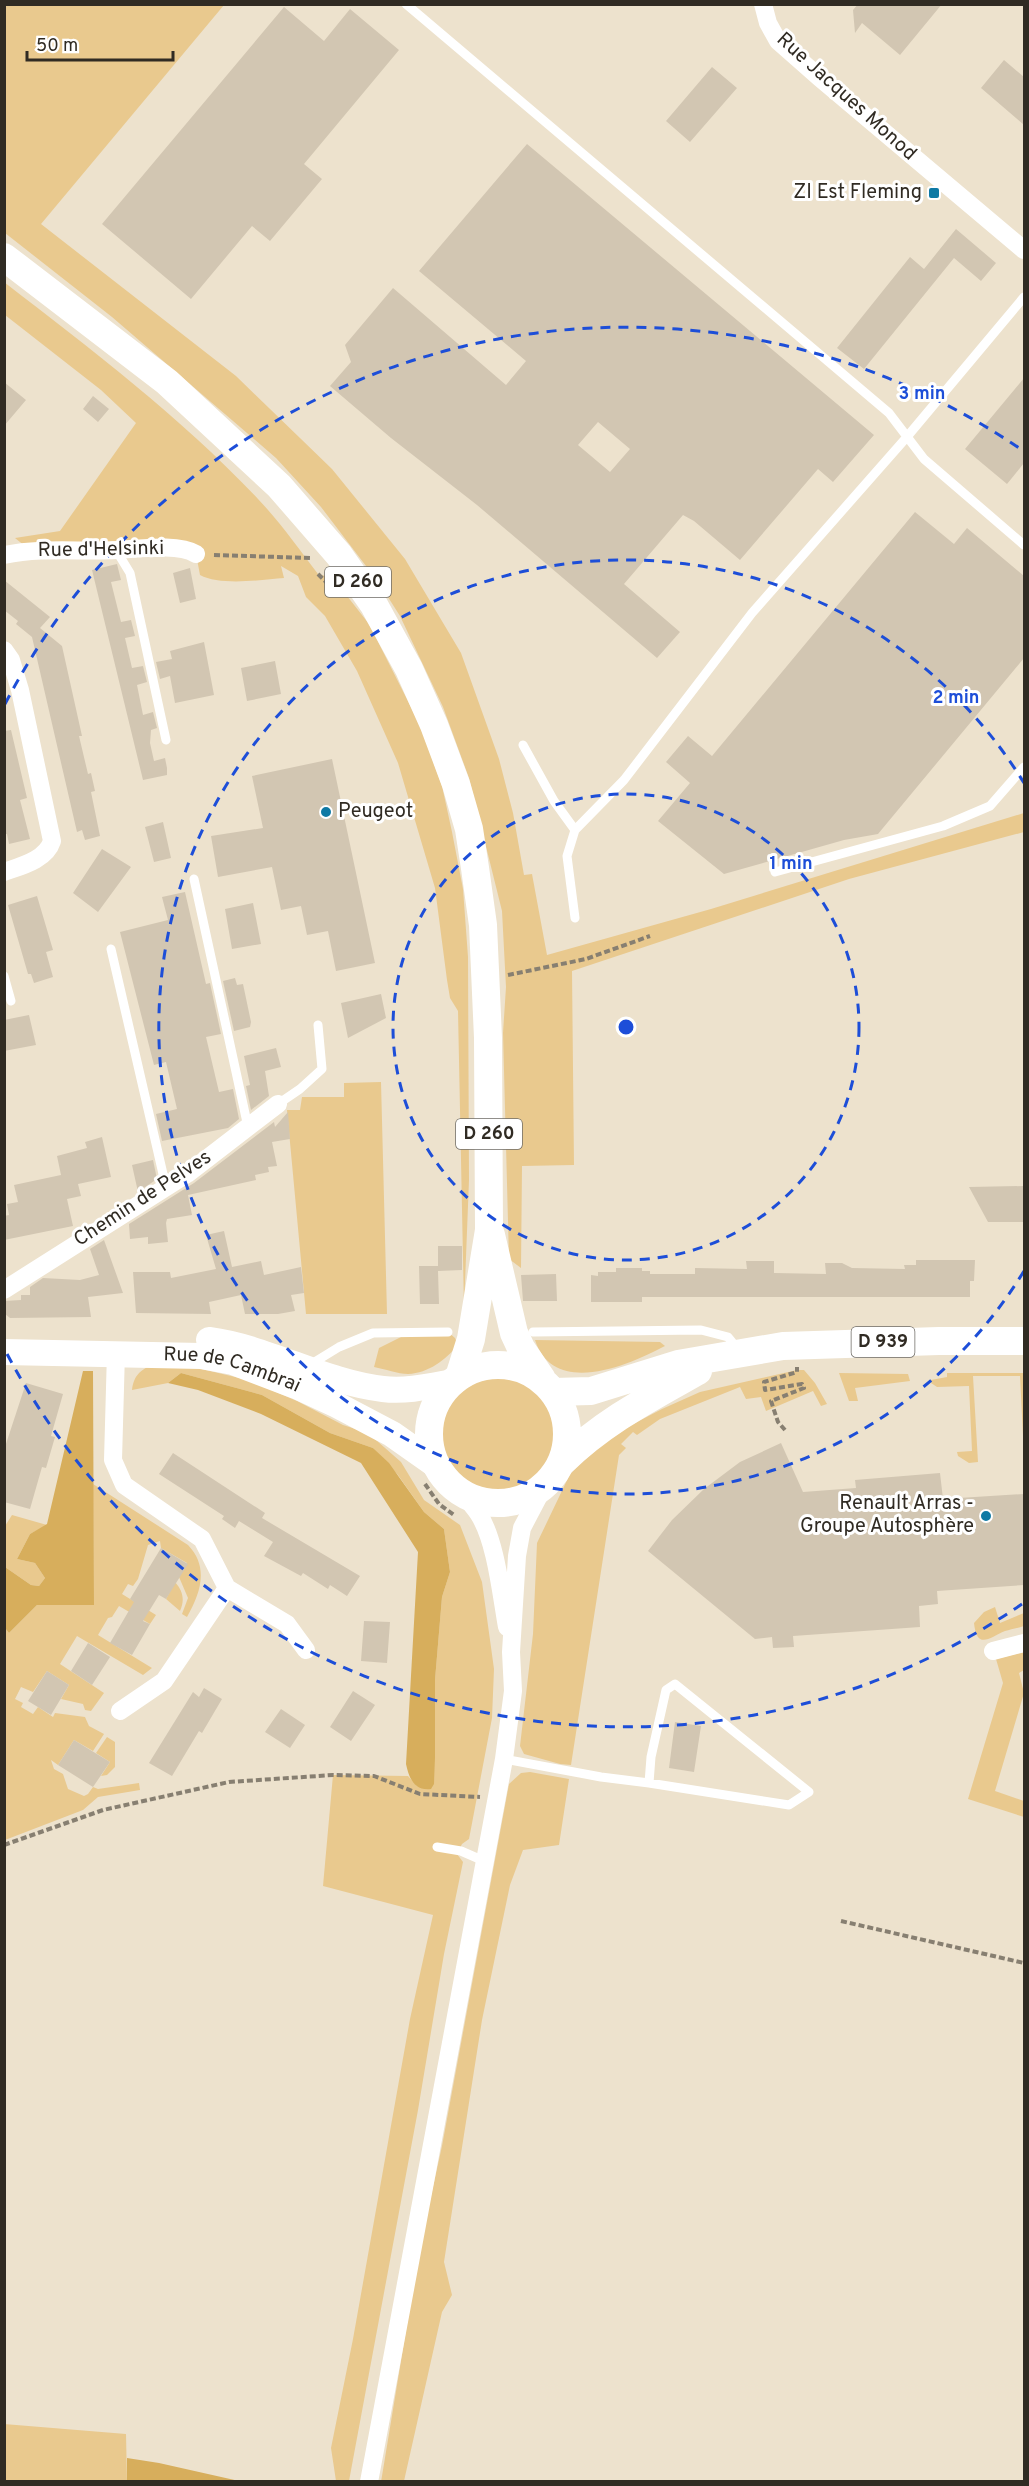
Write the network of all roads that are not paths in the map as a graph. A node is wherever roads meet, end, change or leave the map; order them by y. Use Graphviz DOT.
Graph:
graph roads {
  1 [pos="406,4"];
  2 [pos="763,4"];
  3 [pos="1024,250"];
  4 [pos="4,257"];
  5 [pos="1024,297"];
  6 [pos="906,438"];
  7 [pos="1024,545"];
  8 [pos="116,550"];
  9 [pos="196,554"];
  10 [pos="4,555"];
  11 [pos="4,650"];
  12 [pos="166,740"];
  13 [pos="523,745"];
  14 [pos="1024,767"];
  15 [pos="575,830"];
  16 [pos="4,872"];
  17 [pos="775,872"];
  18 [pos="194,879"];
  19 [pos="575,918"];
  20 [pos="111,949"];
  21 [pos="4,976"];
  22 [pos="11,1001"];
  23 [pos="318,1024"];
  24 [pos="278,1104"];
  25 [pos="248,1127"];
  26 [pos="166,1187"];
  27 [pos="489,1230"];
  28 [pos="4,1290"];
  29 [pos="448,1332"];
  30 [pos="533,1332"];
  31 [pos="4,1337"];
  32 [pos="1024,1341"];
  33 [pos="4,1352"];
  34 [pos="116,1352"];
  35 [pos="732,1355"];
  36 [pos="306,1368"];
  37 [pos="456,1379"];
  38 [pos="549,1387"];
  39 [pos="561,1463"];
  40 [pos="428,1471"];
  41 [pos="544,1486"];
  42 [pos="463,1508"];
  43 [pos="227,1588"];
  44 [pos="1024,1643"];
  45 [pos="306,1650"];
  46 [pos="993,1651"];
  47 [pos="511,1652"];
  48 [pos="120,1711"];
  49 [pos="504,1759"];
  50 [pos="649,1783"];
  51 [pos="437,1847"];
  52 [pos="484,1861"];
  53 [pos="369,2481"];
  1 -- 6 [label="lane"];
  2 -- 3 [label="street, Rue Jacques Monod"];
  4 -- 27 [label="main road, D 260"];
  5 -- 6 [label="lane"];
  6 -- 7 [label="lane"];
  6 -- 15 [label="lane"];
  8 -- 9 [label="street, Rue d'Helsinki"];
  8 -- 10 [label="street, Rue d'Helsinki"];
  8 -- 12 [label="lane"];
  11 -- 16 [label="street"];
  13 -- 15 [label="lane"];
  14 -- 17 [label="lane"];
  15 -- 19 [label="lane"];
  18 -- 25 [label="lane"];
  20 -- 26 [label="lane"];
  21 -- 22 [label="lane"];
  23 -- 24 [label="lane"];
  24 -- 25 [label="street, Chemin de Pelves"];
  25 -- 26 [label="street, Chemin de Pelves"];
  26 -- 28 [label="street, Chemin de Pelves"];
  27 -- 37 [label="main road, D 260"];
  27 -- 38 [label="main road, D 260"];
  29 -- 36 [label="lane"];
  30 -- 35 [label="lane"];
  31 -- 36 [label="main road, Rue de Cambrai"];
  32 -- 35 [label="main road, D 939"];
  33 -- 34 [label="main road, Rue de Cambrai"];
  34 -- 40 [label="main road, Rue de Cambrai"];
  34 -- 43 [label="street"];
  35 -- 38 [label="main road, D 939"];
  35 -- 39 [label="main road, D 939"];
  36 -- 37 [label="main road, Rue de Cambrai"];
  37 -- 38 [label="main road"];
  37 -- 40 [label="main road"];
  38 -- 39 [label="main road"];
  39 -- 41 [label="main road"];
  40 -- 42 [label="main road"];
  41 -- 42 [label="main road"];
  41 -- 47 [label="street"];
  42 -- 47 [label="street"];
  43 -- 45 [label="street"];
  43 -- 48 [label="street"];
  44 -- 46 [label="street"];
  47 -- 49 [label="street"];
  49 -- 50 [label="lane"];
  49 -- 52 [label="street"];
  50 -- 50 [label="lane"];
  51 -- 52 [label="lane"];
  52 -- 53 [label="street"];
}
